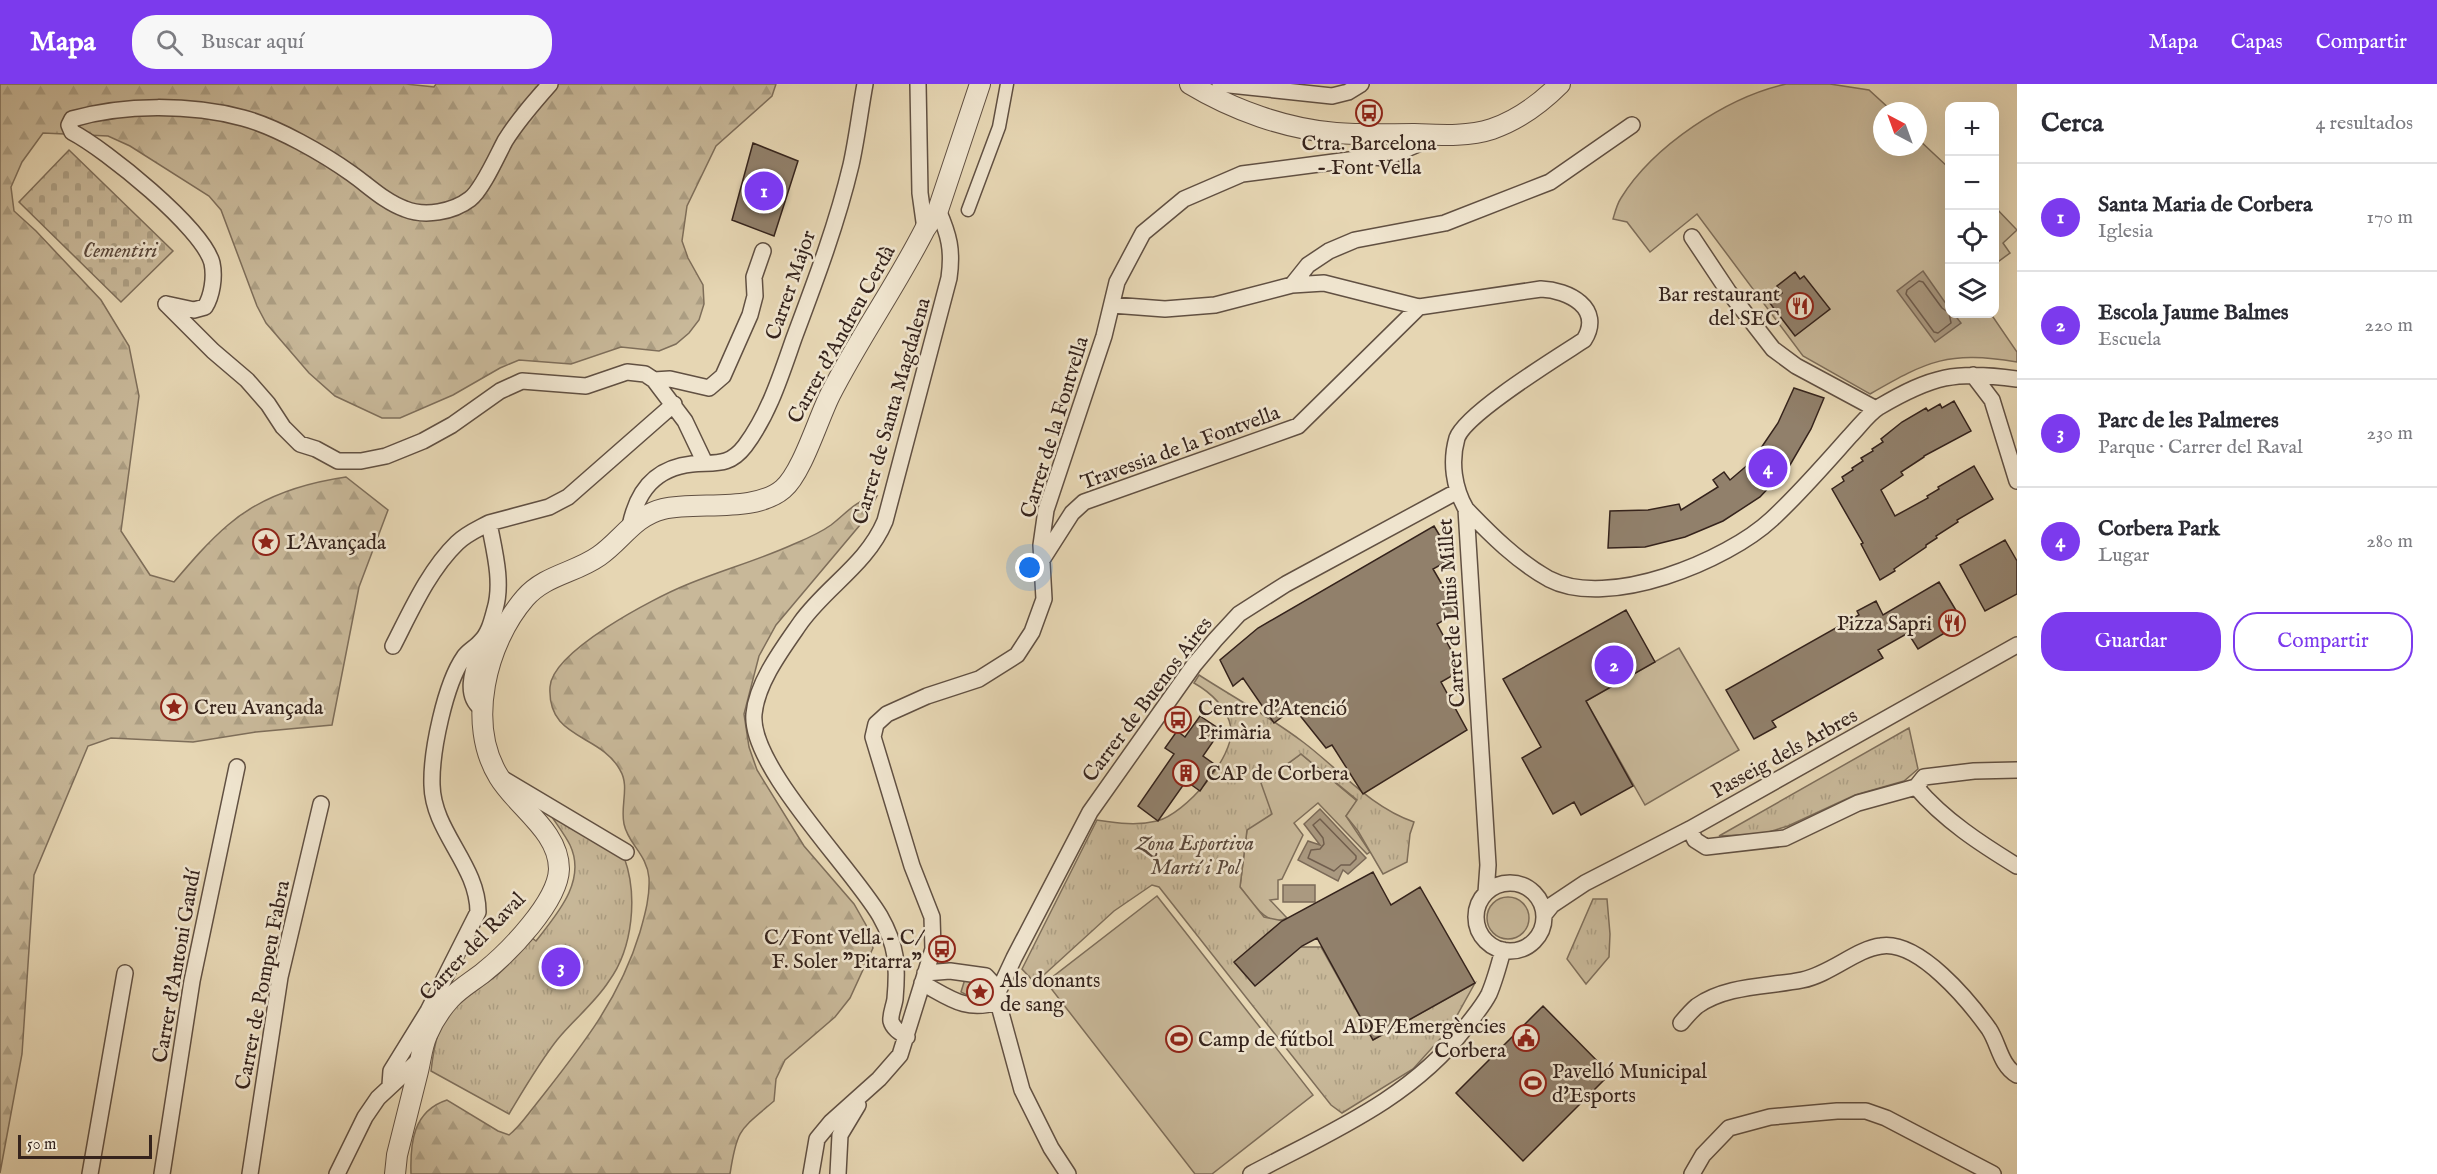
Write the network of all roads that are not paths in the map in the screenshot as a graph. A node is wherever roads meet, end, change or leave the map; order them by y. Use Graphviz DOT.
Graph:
graph roads {
  1 [pos="550,84"];
  2 [pos="865,84"];
  3 [pos="918,84"];
  4 [pos="980,84"];
  5 [pos="1007,84"];
  6 [pos="1190,84"];
  7 [pos="1220,84"];
  8 [pos="1361,84"];
  9 [pos="1560,84"];
  10 [pos="1632,125"];
  11 [pos="1383,134"];
  12 [pos="1439,135"];
  13 [pos="1372,157"];
  14 [pos="938,210"];
  15 [pos="968,210"];
  16 [pos="925,229"];
  17 [pos="1692,237"];
  18 [pos="763,251"];
  19 [pos="1292,285"];
  20 [pos="1112,305"];
  21 [pos="1419,307"];
  22 [pos="1973,375"];
  23 [pos="2017,379"];
  24 [pos="654,380"];
  25 [pos="674,404"];
  26 [pos="1876,409"];
  27 [pos="705,464"];
  28 [pos="2017,481"];
  29 [pos="1456,492"];
  30 [pos="1466,509"];
  31 [pos="489,523"];
  32 [pos="630,526"];
  33 [pos="1493,538"];
  34 [pos="1467,550"];
  35 [pos="1042,560"];
  36 [pos="482,641"];
  37 [pos="2017,645"];
  38 [pos="393,646"];
  39 [pos="481,708"];
  40 [pos="237,767"];
  41 [pos="2017,770"];
  42 [pos="499,777"];
  43 [pos="1916,788"];
  44 [pos="321,804"];
  45 [pos="1690,830"];
  46 [pos="626,852"];
  47 [pos="2017,866"];
  48 [pos="1568,892"];
  49 [pos="1486,893"];
  50 [pos="1534,893"];
  51 [pos="1544,915"];
  52 [pos="933,949"];
  53 [pos="1503,950"];
  54 [pos="950,970"];
  55 [pos="125,973"];
  56 [pos="924,978"];
  57 [pos="999,996"];
  58 [pos="1681,1023"];
  59 [pos="907,1037"];
  60 [pos="421,1058"];
  61 [pos="2017,1075"];
  62 [pos="390,1085"];
  63 [pos="866,1092"];
  64 [pos="90,1174"];
  65 [pos="162,1174"];
  66 [pos="250,1174"];
  67 [pos="337,1174"];
  68 [pos="395,1174"];
  69 [pos="811,1174"];
  70 [pos="838,1174"];
  71 [pos="1068,1174"];
  72 [pos="1251,1174"];
  73 [pos="1692,1174"];
  74 [pos="1993,1174"];
  1 -- 24 [label="street"];
  2 -- 27 [label="street, Carrer Major"];
  3 -- 16 [label="street"];
  4 -- 14 [label="street, Carrer d'Andreu Cerdà"];
  5 -- 15 [label="street"];
  6 -- 11 [label="street"];
  7 -- 8 [label="street"];
  9 -- 12 [label="street"];
  10 -- 19 [label="street"];
  11 -- 12 [label="street"];
  11 -- 13 [label="street"];
  12 -- 13 [label="street, Carrer de la Fontvella"];
  13 -- 20 [label="street, Carrer de la Fontvella"];
  14 -- 16 [label="street, Carrer d'Andreu Cerdà"];
  14 -- 59 [label="street, Carrer de Santa Magdalena"];
  16 -- 32 [label="street, Carrer d'Andreu Cerdà"];
  17 -- 26 [label="street"];
  18 -- 24 [label="street"];
  19 -- 20 [label="street, Carrer de Lluis Millet"];
  19 -- 21 [label="street, Carrer de Lluis Millet"];
  20 -- 35 [label="street, Carrer de la Fontvella"];
  21 -- 29 [label="street, Carrer de Lluis Millet"];
  21 -- 35 [label="street, Travessia de la Fontvella"];
  22 -- 23 [label="street"];
  22 -- 26 [label="street"];
  22 -- 28 [label="street"];
  24 -- 25 [label="street"];
  25 -- 27 [label="street"];
  25 -- 31 [label="street"];
  26 -- 33 [label="street"];
  27 -- 32 [label="street, Carrer Major"];
  29 -- 30 [label="street, Carrer de Lluis Millet"];
  29 -- 57 [label="street, Carrer de Buenos Aires"];
  30 -- 33 [label="street"];
  30 -- 34 [label="street, Carrer de Lluis Millet"];
  31 -- 36 [label="street"];
  31 -- 38 [label="street"];
  32 -- 39 [label="street, Carrer del Raval"];
  33 -- 34 [label="street"];
  34 -- 49 [label="street, Carrer de Lluis Millet"];
  35 -- 52 [label="street, Carrer de la Fontvella"];
  36 -- 39 [label="street"];
  36 -- 62 [label="street"];
  37 -- 45 [label="street, Passeig dels Arbres"];
  39 -- 42 [label="street, Carrer del Raval"];
  40 -- 65 [label="street, Carrer d'Antoni Gaudí"];
  41 -- 43 [label="street"];
  42 -- 46 [label="street"];
  42 -- 60 [label="street, Carrer del Raval"];
  43 -- 45 [label="street"];
  43 -- 47 [label="street"];
  44 -- 66 [label="street, Carrer de Pompeu Fabra"];
  45 -- 48 [label="street, Passeig dels Arbres"];
  48 -- 50 [label="street, Passeig dels Arbres"];
  48 -- 51 [label="street, Passeig dels Arbres"];
  49 -- 50 [label="street"];
  49 -- 53 [label="street"];
  50 -- 51 [label="street"];
  51 -- 53 [label="street"];
  52 -- 54 [label="street"];
  52 -- 56 [label="street, Carrer de la Fontvella"];
  53 -- 72 [label="street"];
  54 -- 56 [label="street"];
  54 -- 57 [label="street"];
  55 -- 64 [label="street"];
  56 -- 57 [label="street"];
  56 -- 59 [label="street, Carrer de la Fontvella"];
  57 -- 71 [label="street"];
  58 -- 61 [label="street"];
  59 -- 63 [label="street, Carrer de la Fontvella"];
  60 -- 62 [label="street"];
  60 -- 68 [label="street, Carrer del Raval"];
  62 -- 67 [label="street"];
  63 -- 69 [label="street, Carrer de la Fontvella"];
  63 -- 70 [label="street"];
  73 -- 74 [label="street"];
}
